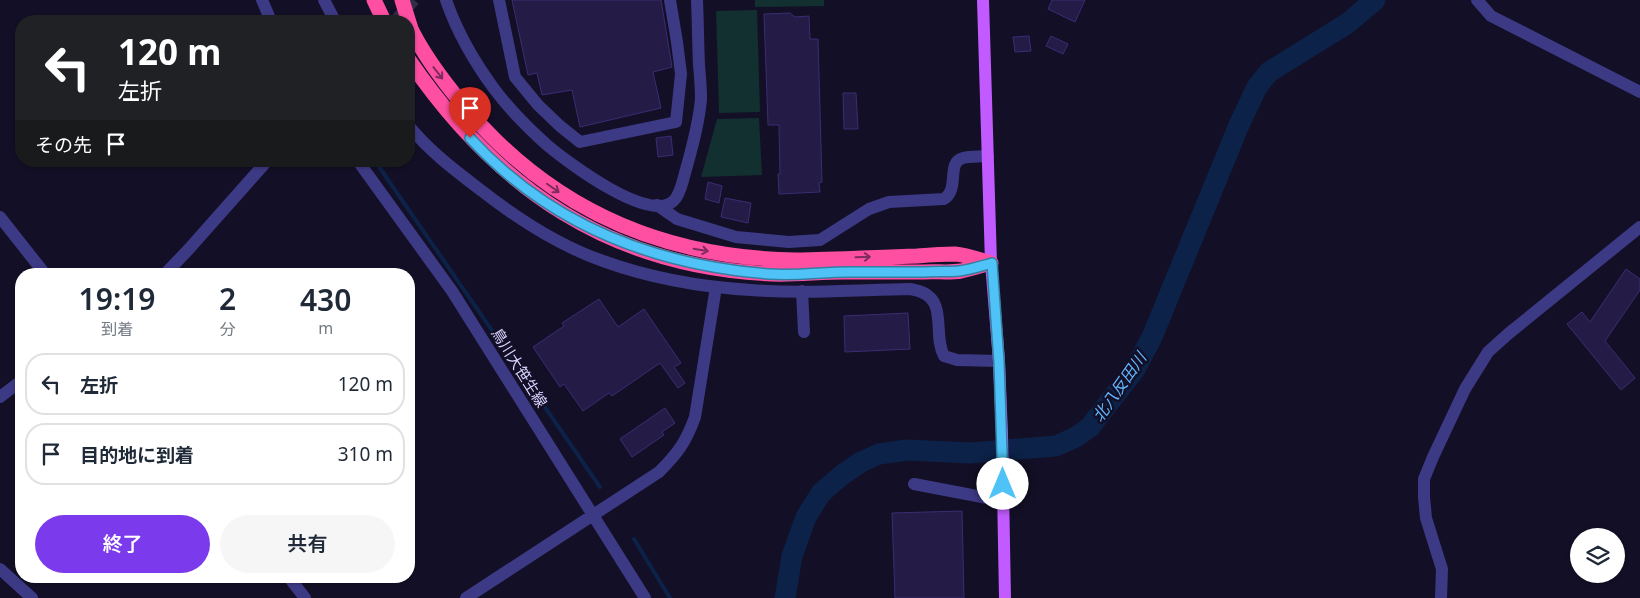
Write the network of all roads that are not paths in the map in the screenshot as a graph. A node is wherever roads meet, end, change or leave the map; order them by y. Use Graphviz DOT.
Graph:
graph roads {
  1 [pos="262,0"];
  2 [pos="324,0"];
  3 [pos="374,0"];
  4 [pos="382,0"];
  5 [pos="397,0"];
  6 [pos="402,0"];
  7 [pos="446,0"];
  8 [pos="499,0"];
  9 [pos="670,0"];
  10 [pos="697,0"];
  11 [pos="983,0"];
  12 [pos="1477,0"];
  13 [pos="268,15"];
  14 [pos="331,15"];
  15 [pos="381,15"];
  16 [pos="389,15"];
  17 [pos="404,15"];
  18 [pos="406,15"];
  19 [pos="415,36"];
  20 [pos="415,67"];
  21 [pos="415,69"];
  22 [pos="420,77"];
  23 [pos="1640,92"];
  24 [pos="415,132"];
  25 [pos="988,156"];
  26 [pos="262,167"];
  27 [pos="362,167"];
  28 [pos="657,205"];
  29 [pos="0,217"];
  30 [pos="1640,228"];
  31 [pos="992,263"];
  32 [pos="40,268"];
  33 [pos="171,268"];
  34 [pos="716,287"];
  35 [pos="802,291"];
  36 [pos="804,332"];
  37 [pos="999,362"];
  38 [pos="15,386"];
  39 [pos="0,397"];
  40 [pos="914,484"];
  41 [pos="1003,501"];
  42 [pos="592,514"];
  43 [pos="0,569"];
  44 [pos="15,583"];
  45 [pos="15,583"];
  46 [pos="293,583"];
  47 [pos="32,598"];
  48 [pos="305,598"];
  49 [pos="466,598"];
  50 [pos="646,598"];
  51 [pos="1005,598"];
  52 [pos="1441,598"];
  1 -- 13 [label="street"];
  2 -- 14 [label="street"];
  3 -- 15 [label="highway"];
  4 -- 16 [label="highway"];
  5 -- 17 [label="highway"];
  6 -- 18 [label="highway"];
  7 -- 28 [label="street"];
  8 -- 9 [label="street"];
  10 -- 28 [label="street"];
  11 -- 25 [label="main road"];
  12 -- 23 [label="street"];
  19 -- 31 [label="highway, one-way"];
  20 -- 22 [label="highway"];
  21 -- 22 [label="highway"];
  22 -- 31 [label="highway"];
  24 -- 34 [label="street"];
  25 -- 28 [label="street"];
  25 -- 31 [label="main road"];
  26 -- 33 [label="street"];
  27 -- 42 [label="street, 鳥川大笹生線"];
  29 -- 32 [label="street"];
  30 -- 52 [label="street"];
  31 -- 37 [label="main road"];
  34 -- 35 [label="street"];
  34 -- 42 [label="street"];
  35 -- 36 [label="street"];
  35 -- 37 [label="street"];
  37 -- 41 [label="main road"];
  38 -- 39 [label="street"];
  40 -- 41 [label="street"];
  41 -- 51 [label="main road"];
  42 -- 49 [label="street"];
  42 -- 50 [label="street, 鳥川大笹生線"];
  43 -- 44 [label="street"];
  45 -- 47 [label="street"];
  46 -- 48 [label="street"];
}
